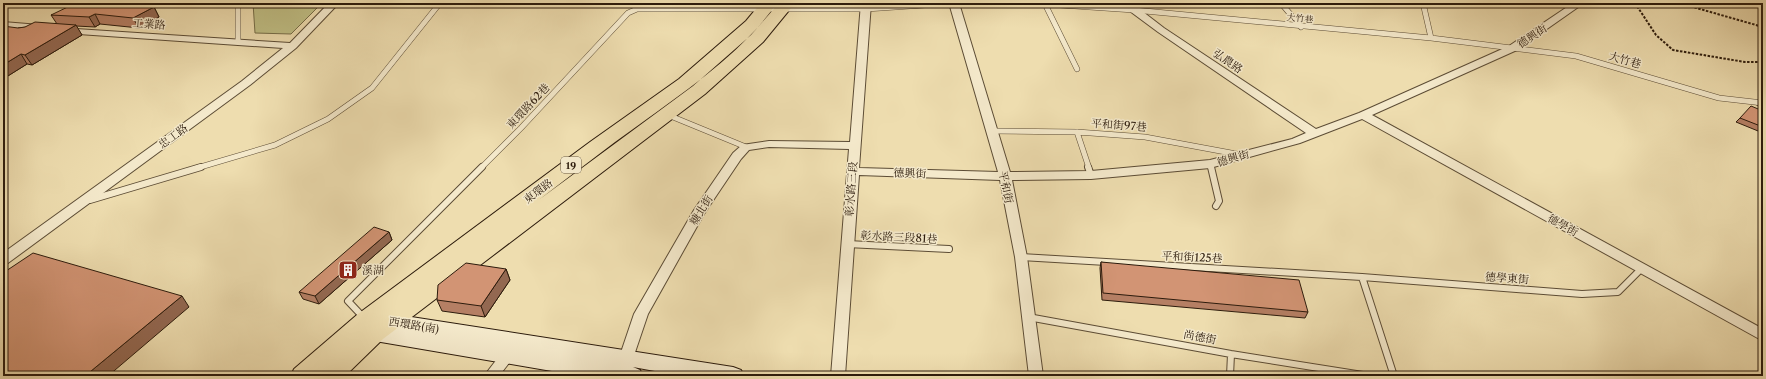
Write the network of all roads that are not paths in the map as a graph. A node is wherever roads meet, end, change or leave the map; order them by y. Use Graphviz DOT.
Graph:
graph roads {
  1 [pos="238,3"];
  2 [pos="334,3"];
  3 [pos="440,3"];
  4 [pos="954,3"];
  5 [pos="1281,3"];
  6 [pos="1423,3"];
  7 [pos="1579,3"];
  8 [pos="1755,3"];
  9 [pos="1045,4"];
  10 [pos="776,6"];
  11 [pos="866,6"];
  12 [pos="1132,6"];
  13 [pos="1763,6"];
  14 [pos="3,25"];
  15 [pos="1301,27"];
  16 [pos="1431,38"];
  17 [pos="238,42"];
  18 [pos="292,46"];
  19 [pos="1513,48"];
  20 [pos="1077,69"];
  21 [pos="1762,104"];
  22 [pos="666,114"];
  23 [pos="1363,115"];
  24 [pos="992,131"];
  25 [pos="1077,132"];
  26 [pos="1315,134"];
  27 [pos="854,146"];
  28 [pos="746,147"];
  29 [pos="1242,155"];
  30 [pos="1210,164"];
  31 [pos="853,171"];
  32 [pos="1091,175"];
  33 [pos="1005,176"];
  34 [pos="82,202"];
  35 [pos="1216,206"];
  36 [pos="847,244"];
  37 [pos="949,249"];
  38 [pos="1021,257"];
  39 [pos="3,260"];
  40 [pos="1641,268"];
  41 [pos="1362,277"];
  42 [pos="1028,317"];
  43 [pos="378,325"];
  44 [pos="1763,336"];
  45 [pos="512,350"];
  46 [pos="1230,354"];
  47 [pos="625,371"];
  48 [pos="303,376"];
  49 [pos="329,376"];
  50 [pos="491,376"];
  51 [pos="733,376"];
  52 [pos="838,376"];
  53 [pos="1036,376"];
  54 [pos="1230,376"];
  55 [pos="1369,376"];
  56 [pos="1394,376"];
  1 -- 17 [label="lane"];
  2 -- 18 [label="street, 忠工路"];
  3 -- 34 [label="lane"];
  4 -- 9 [label="lane, 大竹巷"];
  4 -- 11 [label="lane, 大竹巷"];
  4 -- 24 [label="street, 平和街"];
  5 -- 15 [label="lane"];
  6 -- 16 [label="lane"];
  7 -- 19 [label="street, 德興街"];
  8 -- 13 [label="street"];
  9 -- 12 [label="lane, 大竹巷"];
  9 -- 20 [label="lane"];
  10 -- 11 [label="lane, 大竹巷"];
  10 -- 22 [label="main road, 東環路 / 19"];
  10 -- 43 [label="main road, 東環路 / 19"];
  10 -- 43 [label="lane, 東環路62巷"];
  11 -- 27 [label="street, 彰水路三段"];
  12 -- 15 [label="lane, 大竹巷"];
  12 -- 26 [label="street, 弘農路"];
  14 -- 17 [label="street, 工業路"];
  15 -- 16 [label="lane, 大竹巷"];
  16 -- 19 [label="lane, 大竹巷"];
  17 -- 18 [label="street, 工業路"];
  18 -- 34 [label="street, 忠工路"];
  19 -- 21 [label="lane, 大竹巷"];
  19 -- 23 [label="street, 德興街"];
  22 -- 28 [label="lane"];
  22 -- 43 [label="main road, 東環路 / 19"];
  23 -- 26 [label="street, 德興街"];
  23 -- 40 [label="street, 德學街"];
  24 -- 25 [label="lane, 平和街97巷"];
  24 -- 33 [label="street, 平和街"];
  25 -- 29 [label="lane, 平和街97巷"];
  25 -- 32 [label="lane"];
  26 -- 29 [label="street, 德興街"];
  27 -- 28 [label="street"];
  27 -- 31 [label="street, 彰水路三段"];
  28 -- 47 [label="street, 糖北街"];
  29 -- 30 [label="street, 德興街"];
  30 -- 32 [label="street, 德興街"];
  30 -- 35 [label="lane"];
  31 -- 33 [label="street, 德興街"];
  31 -- 36 [label="street, 彰水路三段"];
  32 -- 33 [label="street, 德興街"];
  33 -- 38 [label="street, 平和街"];
  34 -- 39 [label="street, 忠工路"];
  36 -- 37 [label="lane, 彰水路三段81巷"];
  36 -- 52 [label="street, 彰水路三段"];
  38 -- 41 [label="lane, 平和街125巷"];
  38 -- 42 [label="street, 平和街"];
  40 -- 41 [label="lane, 德學東街"];
  40 -- 44 [label="street, 德學街"];
  41 -- 56 [label="lane"];
  42 -- 46 [label="lane, 尚德街"];
  42 -- 53 [label="street, 平和街"];
  43 -- 45 [label="main road, 西環路(南)"];
  43 -- 48 [label="main road, 東環路 / 19"];
  43 -- 49 [label="main road, 東環路 / 19"];
  45 -- 47 [label="main road, 西環路(南)"];
  45 -- 50 [label="street"];
  46 -- 54 [label="lane"];
  46 -- 55 [label="lane, 尚德街"];
  47 -- 51 [label="main road, 西環路(南)"];
}
